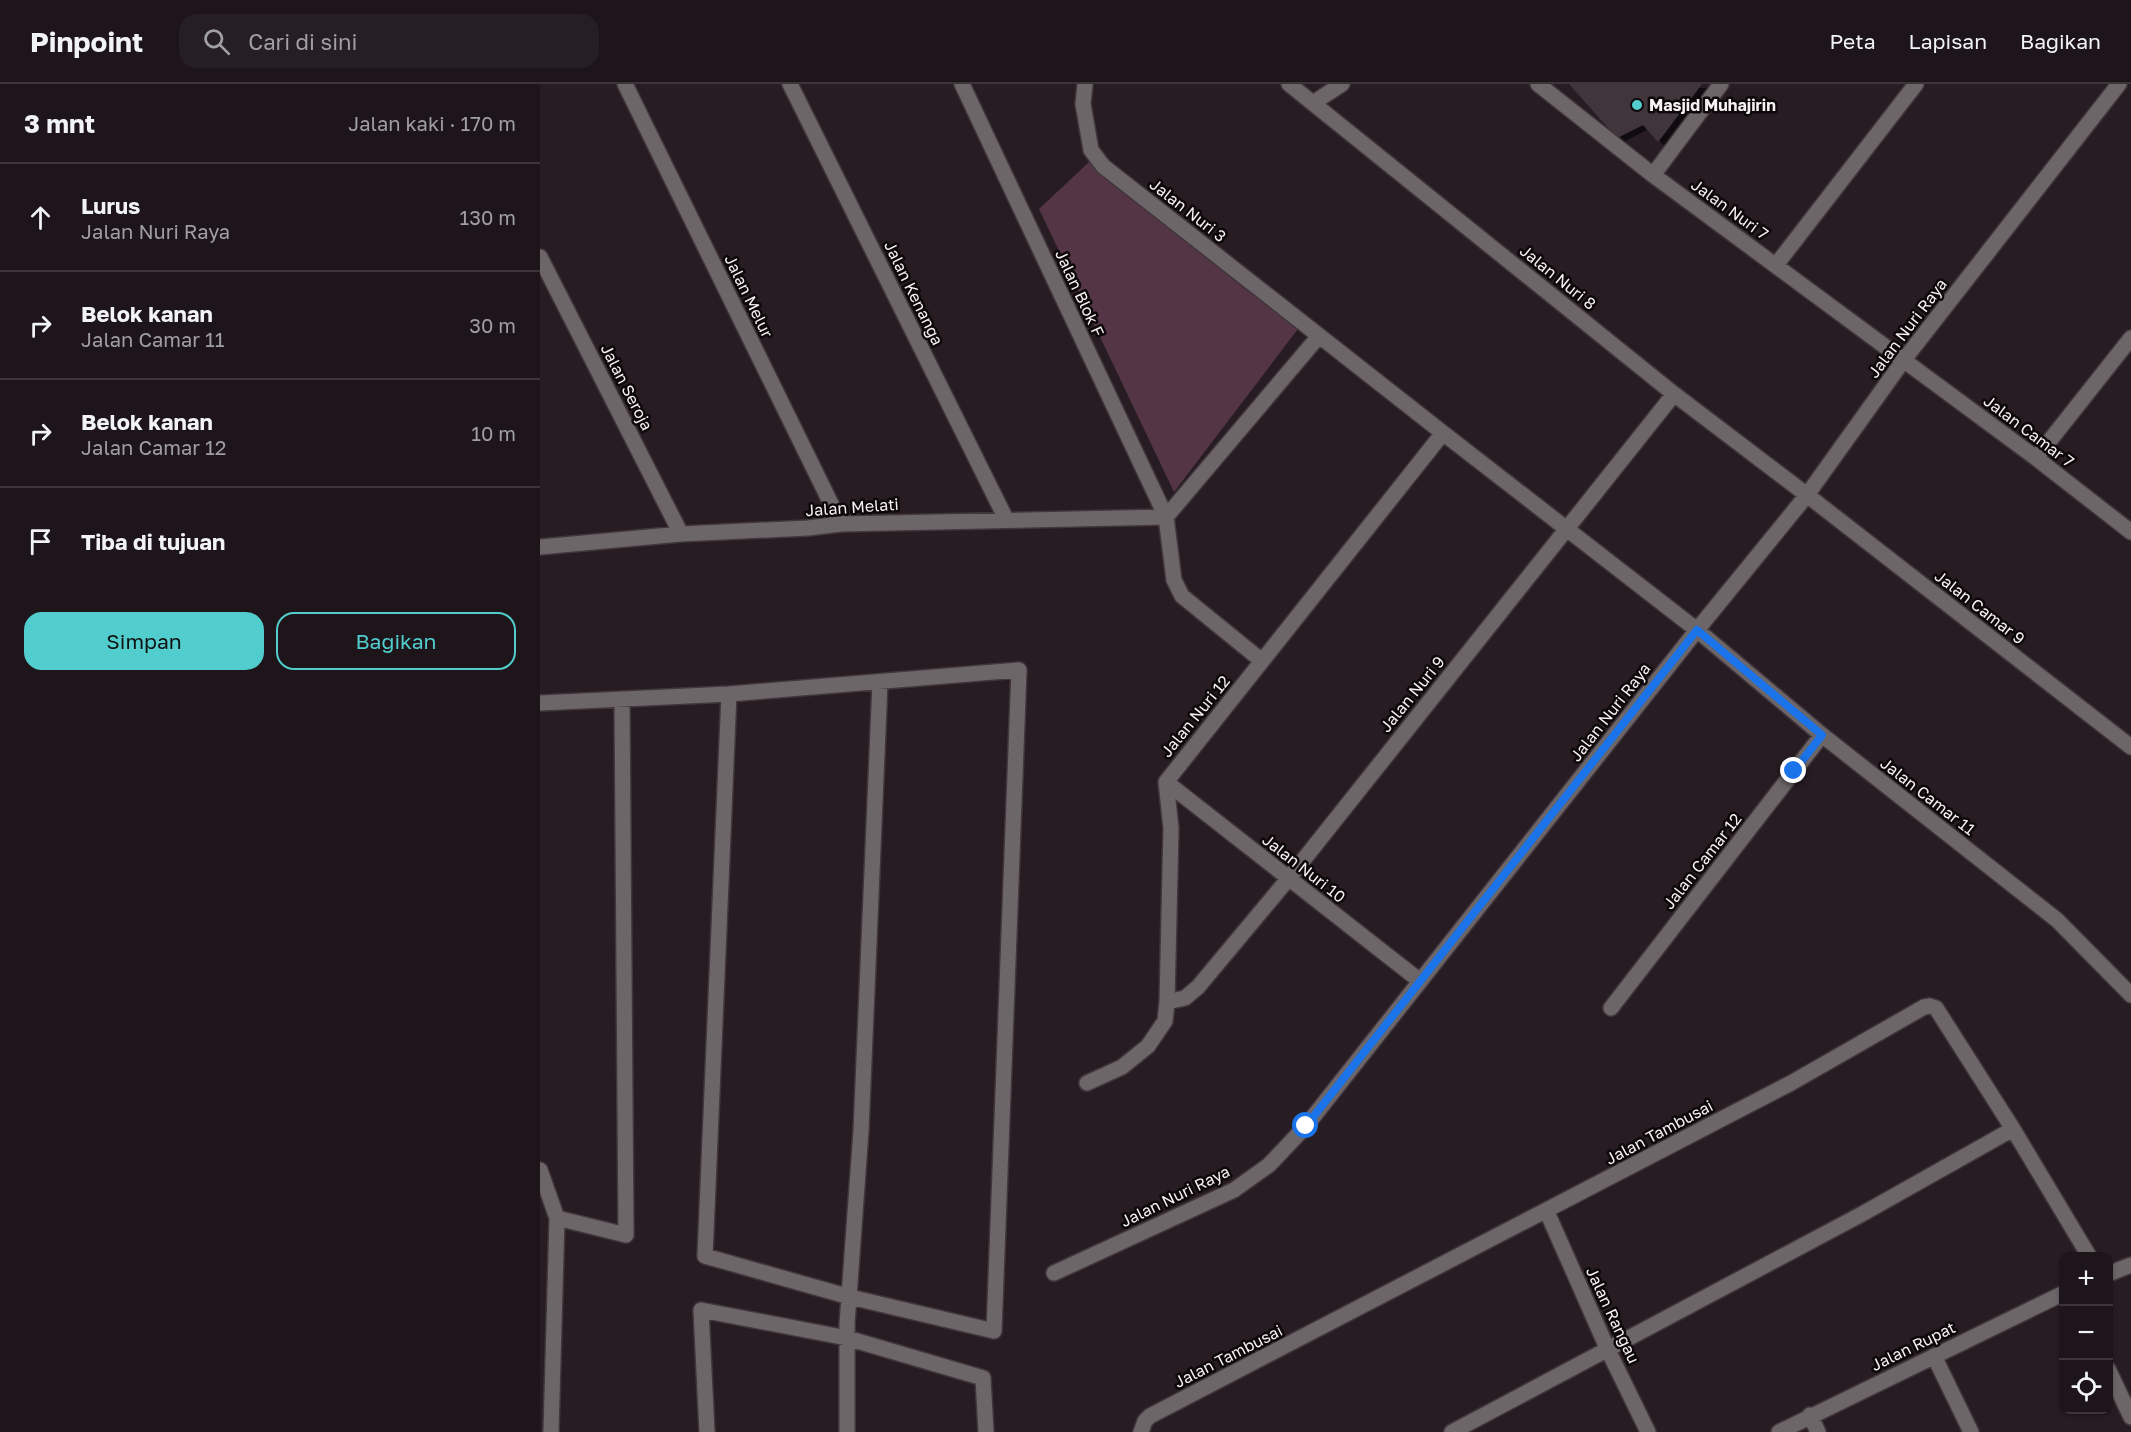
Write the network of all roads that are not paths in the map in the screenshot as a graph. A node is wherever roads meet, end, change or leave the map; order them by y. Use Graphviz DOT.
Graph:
graph roads {
  1 [pos="625,84"];
  2 [pos="790,84"];
  3 [pos="962,84"];
  4 [pos="1085,84"];
  5 [pos="1289,84"];
  6 [pos="1342,84"];
  7 [pos="1538,84"];
  8 [pos="1721,84"];
  9 [pos="1916,84"];
  10 [pos="2119,84"];
  11 [pos="1313,103"];
  12 [pos="1653,175"];
  13 [pos="540,257"];
  14 [pos="1776,265"];
  15 [pos="1319,336"];
  16 [pos="2131,338"];
  17 [pos="1903,361"];
  18 [pos="1674,394"];
  19 [pos="1443,433"];
  20 [pos="2036,458"];
  21 [pos="1807,495"];
  22 [pos="1166,517"];
  23 [pos="1006,519"];
  24 [pos="841,524"];
  25 [pos="1568,528"];
  26 [pos="2131,532"];
  27 [pos="681,534"];
  28 [pos="540,547"];
  29 [pos="1697,630"];
  30 [pos="1262,661"];
  31 [pos="880,683"];
  32 [pos="729,694"];
  33 [pos="622,699"];
  34 [pos="540,703"];
  35 [pos="1822,735"];
  36 [pos="2131,747"];
  37 [pos="1166,782"];
  38 [pos="1289,878"];
  39 [pos="1420,981"];
  40 [pos="2131,995"];
  41 [pos="1167,1002"];
  42 [pos="1611,1008"];
  43 [pos="1087,1083"];
  44 [pos="2013,1129"];
  45 [pos="540,1170"];
  46 [pos="1547,1212"];
  47 [pos="557,1218"];
  48 [pos="2086,1252"];
  49 [pos="2131,1265"];
  50 [pos="2113,1272"];
  51 [pos="1054,1274"];
  52 [pos="2059,1295"];
  53 [pos="850,1302"];
  54 [pos="847,1331"];
  55 [pos="1608,1350"];
  56 [pos="1934,1356"];
  57 [pos="2113,1378"];
  58 [pos="1810,1416"];
  59 [pos="2131,1417"];
  60 [pos="1141,1430"];
  61 [pos="551,1432"];
  62 [pos="707,1432"];
  63 [pos="847,1432"];
  64 [pos="986,1432"];
  65 [pos="1452,1432"];
  66 [pos="1648,1432"];
  67 [pos="1779,1432"];
  68 [pos="1818,1432"];
  69 [pos="1971,1432"];
  1 -- 24 [label="street, Jalan Melur"];
  2 -- 23 [label="street, Jalan Kenanga"];
  3 -- 22 [label="street, Jalan Blok F"];
  4 -- 15 [label="street, Jalan Nuri 3"];
  5 -- 11 [label="street, Jalan Nuri 8"];
  6 -- 11 [label="street"];
  7 -- 12 [label="street, Jalan Nuri 7"];
  8 -- 12 [label="street"];
  9 -- 14 [label="street"];
  10 -- 17 [label="street, Jalan Nuri Raya"];
  11 -- 18 [label="street, Jalan Nuri 8"];
  12 -- 14 [label="street, Jalan Nuri 7"];
  13 -- 27 [label="street, Jalan Seroja"];
  14 -- 17 [label="street, Jalan Nuri 7"];
  15 -- 19 [label="street, Jalan Nuri 3"];
  15 -- 22 [label="street"];
  16 -- 20 [label="street"];
  17 -- 20 [label="street, Jalan Camar 7"];
  17 -- 21 [label="street, Jalan Nuri Raya"];
  18 -- 21 [label="street, Jalan Nuri 8"];
  18 -- 25 [label="street, Jalan Nuri 9"];
  19 -- 25 [label="street, Jalan Nuri 3"];
  19 -- 30 [label="street, Jalan Nuri 12"];
  20 -- 26 [label="street, Jalan Camar 7"];
  21 -- 29 [label="street, Jalan Nuri Raya"];
  21 -- 36 [label="street, Jalan Camar 9"];
  22 -- 23 [label="street, Jalan Melati"];
  22 -- 30 [label="street, Jalan Blok F"];
  23 -- 24 [label="street, Jalan Melati"];
  24 -- 27 [label="street, Jalan Melati"];
  25 -- 29 [label="street, Jalan Camar 11"];
  25 -- 38 [label="street, Jalan Nuri 9"];
  27 -- 28 [label="street, Jalan Melati"];
  29 -- 35 [label="street, Jalan Camar 11"];
  29 -- 39 [label="street, Jalan Nuri Raya"];
  30 -- 37 [label="street, Jalan Nuri 12"];
  31 -- 32 [label="street"];
  31 -- 53 [label="street"];
  31 -- 53 [label="street"];
  32 -- 33 [label="street"];
  32 -- 53 [label="street"];
  33 -- 34 [label="street"];
  33 -- 47 [label="street"];
  35 -- 40 [label="street, Jalan Camar 11"];
  35 -- 42 [label="street, Jalan Camar 12"];
  37 -- 38 [label="street, Jalan Nuri 10"];
  37 -- 41 [label="street, Jalan Nuri 12"];
  38 -- 39 [label="street, Jalan Nuri 10"];
  38 -- 41 [label="street, Jalan Nuri 9"];
  39 -- 51 [label="street, Jalan Nuri Raya"];
  41 -- 43 [label="street, Jalan Nuri 12"];
  44 -- 46 [label="street, Jalan Tambusai"];
  44 -- 48 [label="street, Jalan Tambusai"];
  44 -- 55 [label="street"];
  45 -- 47 [label="street"];
  46 -- 55 [label="street, Jalan Rangau"];
  46 -- 60 [label="street, Jalan Tambusai"];
  47 -- 61 [label="street"];
  49 -- 50 [label="street"];
  52 -- 56 [label="street, Jalan Rupat"];
  53 -- 54 [label="street"];
  54 -- 62 [label="street"];
  54 -- 63 [label="street"];
  54 -- 64 [label="street"];
  55 -- 65 [label="street"];
  55 -- 66 [label="street, Jalan Rangau"];
  56 -- 58 [label="street, Jalan Rupat"];
  56 -- 69 [label="street"];
  57 -- 59 [label="street"];
  58 -- 67 [label="street, Jalan Rupat"];
  58 -- 68 [label="street"];
}
